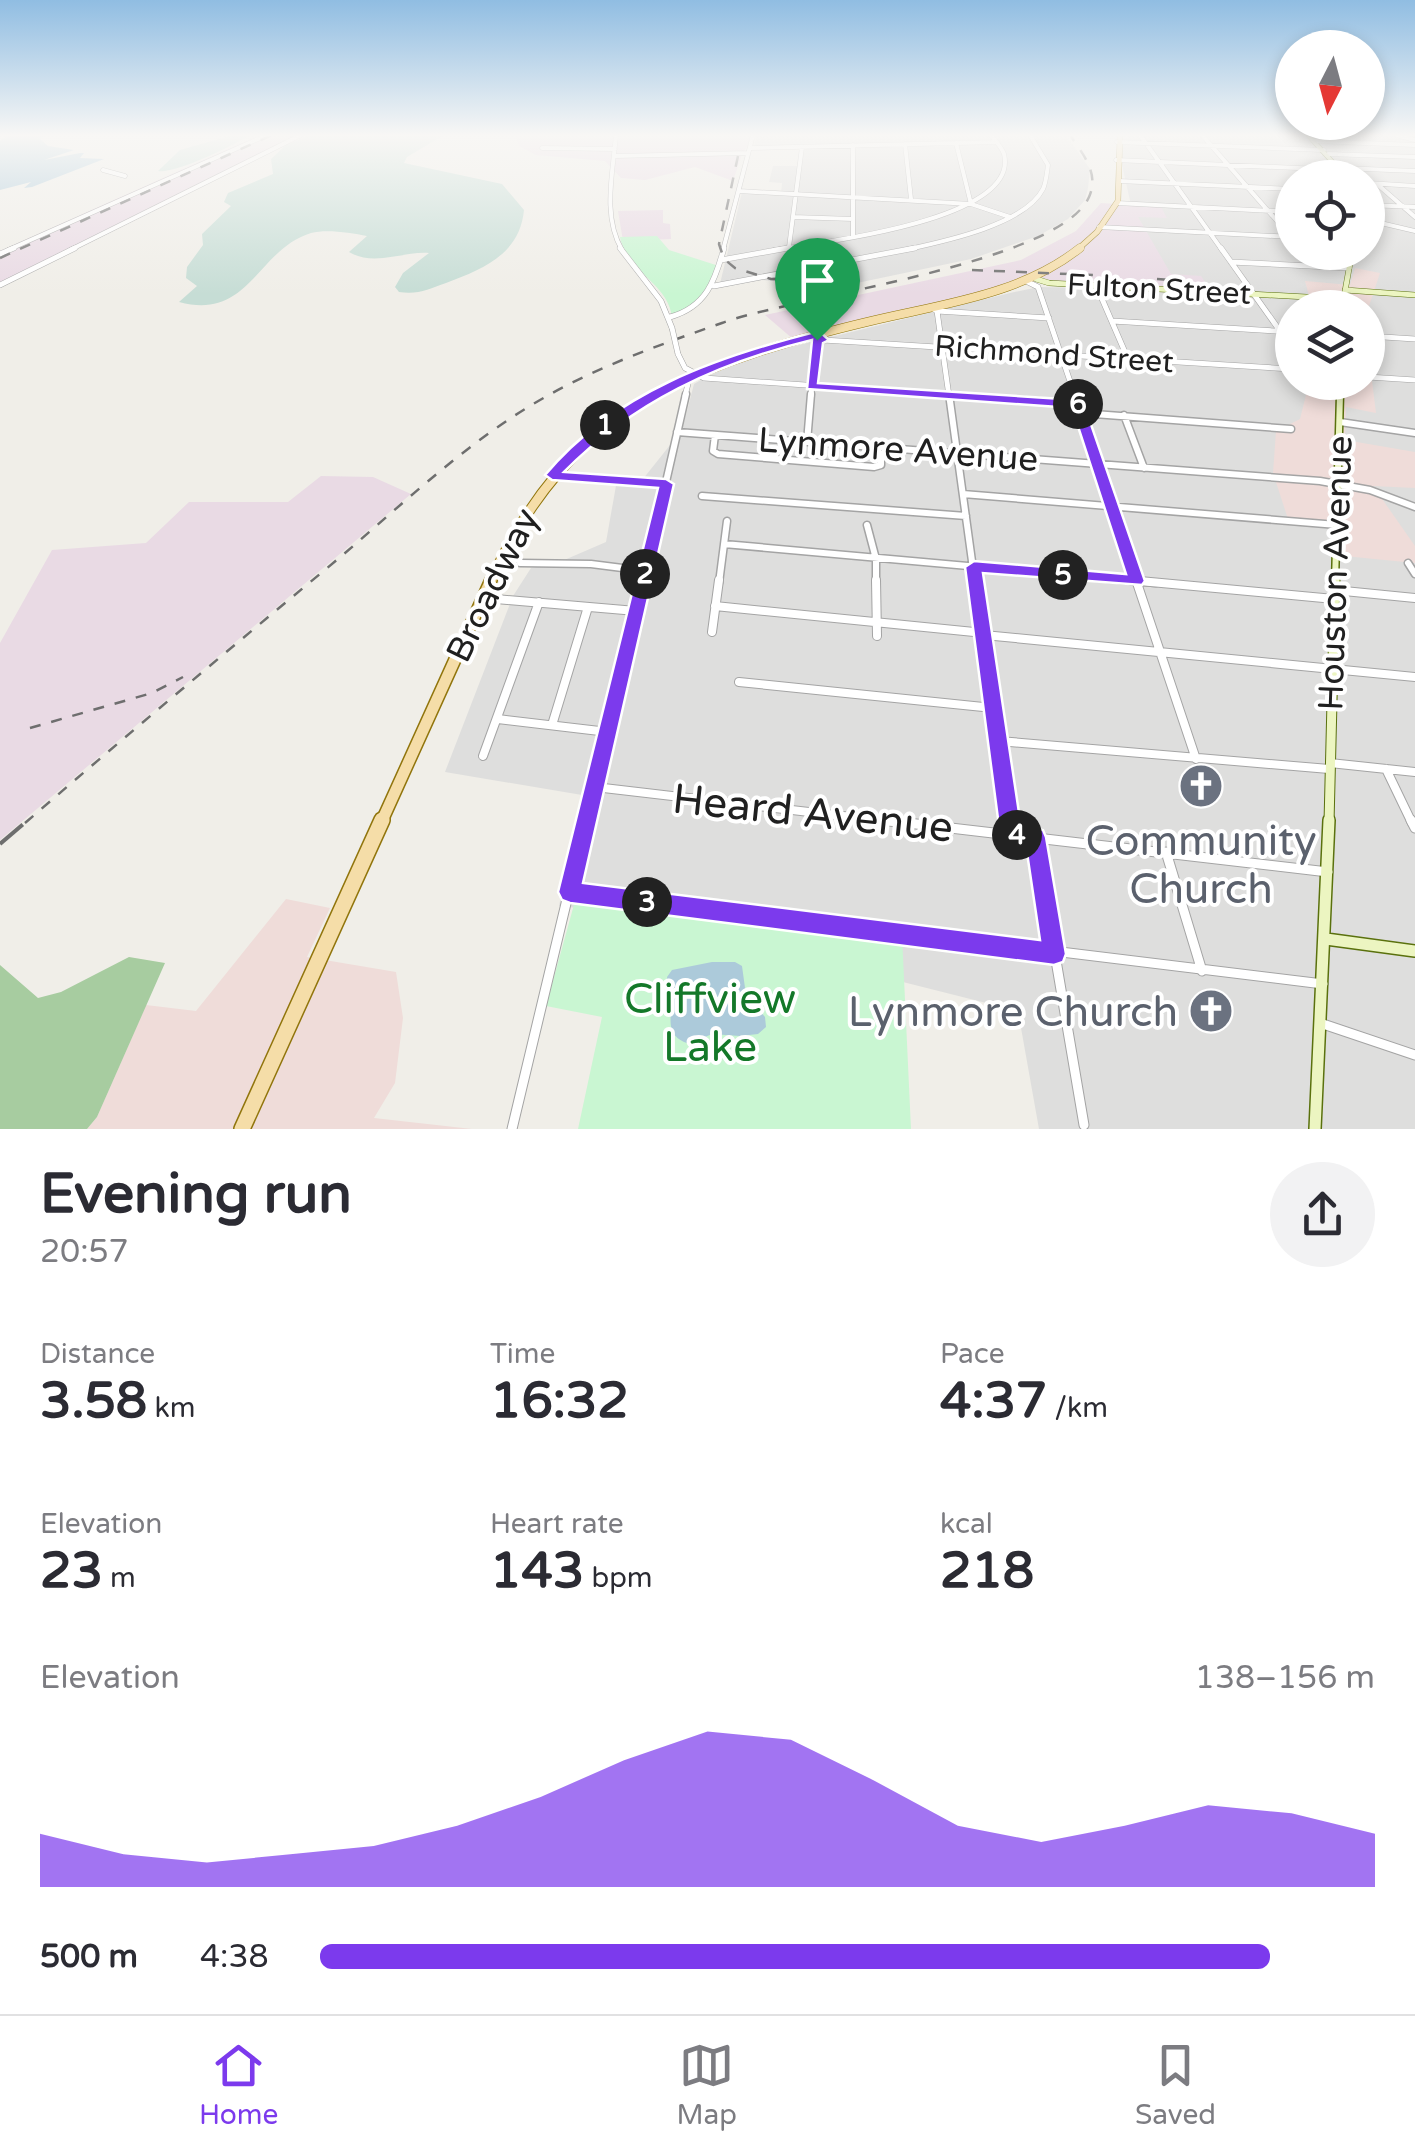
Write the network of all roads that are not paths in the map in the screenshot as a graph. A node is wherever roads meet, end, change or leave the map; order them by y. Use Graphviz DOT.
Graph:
graph roads {
  1 [pos="1246,187"];
  2 [pos="150,188"];
  3 [pos="197,188"];
  4 [pos="615,188"];
  5 [pos="739,188"];
  6 [pos="797,188"];
  7 [pos="853,188"];
  8 [pos="910,188"];
  9 [pos="967,188"];
  10 [pos="992,188"];
  11 [pos="1042,188"];
  12 [pos="1118,188"];
  13 [pos="1177,188"];
  14 [pos="738,191"];
  15 [pos="1385,191"];
  16 [pos="796,194"];
  17 [pos="853,196"];
  18 [pos="911,199"];
  19 [pos="1117,203"];
  20 [pos="971,204"];
  21 [pos="1385,206"];
  22 [pos="1191,207"];
  23 [pos="1402,207"];
  24 [pos="1415,208"];
  25 [pos="1268,210"];
  26 [pos="1275,211"];
  27 [pos="793,217"];
  28 [pos="1010,217"];
  29 [pos="1415,217"];
  30 [pos="1275,218"];
  31 [pos="853,219"];
  32 [pos="1385,224"];
  33 [pos="1099,226"];
  34 [pos="1415,231"];
  35 [pos="1210,233"];
  36 [pos="853,236"];
  37 [pos="1275,236"];
  38 [pos="789,248"];
  39 [pos="0,254"];
  40 [pos="721,260"];
  41 [pos="1230,262"];
  42 [pos="1275,264"];
  43 [pos="1349,270"];
  44 [pos="1032,280"];
  45 [pos="0,285"];
  46 [pos="714,286"];
  47 [pos="1096,286"];
  48 [pos="1345,290"];
  49 [pos="1385,293"];
  50 [pos="1253,294"];
  51 [pos="1415,295"];
  52 [pos="1275,296"];
  53 [pos="934,309"];
  54 [pos="670,317"];
  55 [pos="1048,318"];
  56 [pos="1112,321"];
  57 [pos="1275,324"];
  58 [pos="1275,331"];
  59 [pos="821,337"];
  60 [pos="1385,337"];
  61 [pos="1415,339"];
  62 [pos="942,347"];
  63 [pos="1061,355"];
  64 [pos="1128,359"];
  65 [pos="1275,368"];
  66 [pos="689,375"];
  67 [pos="1385,378"];
  68 [pos="1415,380"];
  69 [pos="812,386"];
  70 [pos="950,396"];
  71 [pos="1340,400"];
  72 [pos="1079,408"];
  73 [pos="1124,415"];
  74 [pos="1340,421"];
  75 [pos="1291,428"];
  76 [pos="677,432"];
  77 [pos="1415,432"];
  78 [pos="715,436"];
  79 [pos="807,442"];
  80 [pos="881,448"];
  81 [pos="958,454"];
  82 [pos="1098,464"];
  83 [pos="1144,468"];
  84 [pos="552,475"];
  85 [pos="666,484"];
  86 [pos="1338,484"];
  87 [pos="963,494"];
  88 [pos="702,496"];
  89 [pos="1111,506"];
  90 [pos="1415,507"];
  91 [pos="966,516"];
  92 [pos="727,521"];
  93 [pos="868,525"];
  94 [pos="1337,525"];
  95 [pos="724,544"];
  96 [pos="876,558"];
  97 [pos="520,563"];
  98 [pos="1411,563"];
  99 [pos="974,567"];
  100 [pos="646,571"];
  101 [pos="1415,574"];
  102 [pos="1136,581"];
  103 [pos="1334,594"];
  104 [pos="483,598"];
  105 [pos="1415,598"];
  106 [pos="539,602"];
  107 [pos="588,606"];
  108 [pos="715,606"];
  109 [pos="636,611"];
  110 [pos="878,622"];
  111 [pos="712,632"];
  112 [pos="984,634"];
  113 [pos="877,636"];
  114 [pos="1160,652"];
  115 [pos="1332,668"];
  116 [pos="1415,677"];
  117 [pos="739,682"];
  118 [pos="994,708"];
  119 [pos="498,719"];
  120 [pos="552,725"];
  121 [pos="608,732"];
  122 [pos="999,741"];
  123 [pos="483,756"];
  124 [pos="1196,759"];
  125 [pos="1329,766"];
  126 [pos="1386,769"];
  127 [pos="1415,772"];
  128 [pos="596,787"];
  129 [pos="1415,828"];
  130 [pos="1011,834"];
  131 [pos="1035,837"];
  132 [pos="1166,852"];
  133 [pos="1328,872"];
  134 [pos="570,892"];
  135 [pos="1326,939"];
  136 [pos="1415,951"];
  137 [pos="1054,954"];
  138 [pos="1202,970"];
  139 [pos="1322,984"];
  140 [pos="1322,1024"];
  141 [pos="1415,1055"];
  142 [pos="1084,1125"];
  143 [pos="242,1129"];
  144 [pos="512,1129"];
  145 [pos="1316,1129"];
  1 -- 25 [label="street"];
  2 -- 39 [label="street"];
  3 -- 45 [label="street"];
  4 -- 54 [label="street"];
  5 -- 14 [label="street"];
  6 -- 16 [label="street"];
  7 -- 17 [label="street"];
  8 -- 18 [label="street"];
  9 -- 20 [label="street"];
  10 -- 20 [label="street"];
  11 -- 28 [label="street"];
  12 -- 19 [label="main road"];
  13 -- 22 [label="street"];
  14 -- 16 [label="street"];
  14 -- 40 [label="street"];
  15 -- 23 [label="street"];
  16 -- 17 [label="street"];
  16 -- 27 [label="street"];
  17 -- 18 [label="street"];
  17 -- 31 [label="street"];
  18 -- 20 [label="street"];
  19 -- 22 [label="street"];
  19 -- 33 [label="main road, Broadway"];
  20 -- 28 [label="street"];
  20 -- 36 [label="street"];
  21 -- 23 [label="street"];
  22 -- 25 [label="street"];
  22 -- 35 [label="street"];
  23 -- 24 [label="street"];
  23 -- 29 [label="street"];
  25 -- 26 [label="street"];
  25 -- 30 [label="street"];
  27 -- 31 [label="street"];
  27 -- 38 [label="street"];
  28 -- 46 [label="street"];
  31 -- 36 [label="street"];
  32 -- 34 [label="street"];
  33 -- 35 [label="street"];
  33 -- 44 [label="main road, Broadway"];
  35 -- 37 [label="street"];
  35 -- 41 [label="street"];
  36 -- 38 [label="street"];
  38 -- 40 [label="street"];
  40 -- 46 [label="street"];
  41 -- 42 [label="street"];
  41 -- 50 [label="street"];
  43 -- 48 [label="street"];
  44 -- 47 [label="street, Fulton Street"];
  44 -- 53 [label="main road, Broadway"];
  44 -- 55 [label="street"];
  46 -- 54 [label="street"];
  47 -- 50 [label="street, Fulton Street"];
  47 -- 56 [label="street"];
  49 -- 51 [label="street"];
  50 -- 52 [label="street, Fulton Street"];
  50 -- 57 [label="street"];
  53 -- 55 [label="street"];
  53 -- 59 [label="main road, Broadway"];
  53 -- 62 [label="street"];
  54 -- 66 [label="street, bridge"];
  55 -- 63 [label="street"];
  56 -- 58 [label="street"];
  56 -- 64 [label="street"];
  59 -- 62 [label="street, Richmond Street"];
  59 -- 66 [label="main road, Broadway"];
  59 -- 69 [label="street"];
  60 -- 61 [label="street"];
  62 -- 63 [label="street, Richmond Street"];
  62 -- 70 [label="street"];
  63 -- 64 [label="street, Richmond Street"];
  63 -- 72 [label="street"];
  64 -- 65 [label="street, Richmond Street"];
  66 -- 69 [label="street"];
  66 -- 76 [label="street"];
  66 -- 84 [label="main road, Broadway"];
  67 -- 68 [label="street"];
  69 -- 70 [label="street"];
  69 -- 79 [label="street"];
  70 -- 72 [label="street"];
  70 -- 81 [label="street"];
  71 -- 74 [label="street, Houston Avenue"];
  72 -- 73 [label="street"];
  72 -- 82 [label="street"];
  73 -- 75 [label="street"];
  73 -- 83 [label="street"];
  74 -- 77 [label="street"];
  74 -- 86 [label="street, Houston Avenue"];
  76 -- 78 [label="street, Lynmore Avenue"];
  76 -- 85 [label="street"];
  78 -- 79 [label="street, Lynmore Avenue"];
  78 -- 80 [label="street"];
  79 -- 80 [label="street, Lynmore Avenue"];
  80 -- 81 [label="street, Lynmore Avenue"];
  81 -- 82 [label="street, Lynmore Avenue"];
  81 -- 87 [label="street"];
  82 -- 83 [label="street, Lynmore Avenue"];
  82 -- 89 [label="street"];
  83 -- 86 [label="street, Lynmore Avenue"];
  84 -- 85 [label="street"];
  84 -- 104 [label="main road, Broadway"];
  85 -- 100 [label="street"];
  86 -- 90 [label="street, Lynmore Avenue"];
  86 -- 94 [label="street, Houston Avenue"];
  87 -- 89 [label="street"];
  87 -- 91 [label="street"];
  88 -- 91 [label="street"];
  89 -- 94 [label="street"];
  89 -- 102 [label="street"];
  91 -- 99 [label="street"];
  92 -- 95 [label="street"];
  93 -- 96 [label="street"];
  94 -- 103 [label="street, Houston Avenue"];
  95 -- 96 [label="street"];
  95 -- 108 [label="street"];
  96 -- 99 [label="street"];
  96 -- 110 [label="street"];
  97 -- 100 [label="street"];
  98 -- 101 [label="street"];
  99 -- 102 [label="street"];
  99 -- 112 [label="street"];
  100 -- 109 [label="street"];
  102 -- 103 [label="street"];
  102 -- 114 [label="street"];
  103 -- 105 [label="street"];
  103 -- 115 [label="street, Houston Avenue"];
  104 -- 106 [label="street"];
  104 -- 143 [label="main road, Broadway"];
  106 -- 107 [label="street"];
  106 -- 119 [label="street"];
  107 -- 109 [label="street"];
  107 -- 120 [label="street"];
  108 -- 110 [label="street"];
  108 -- 111 [label="street"];
  109 -- 121 [label="street"];
  110 -- 112 [label="street"];
  110 -- 113 [label="street"];
  112 -- 114 [label="street"];
  112 -- 118 [label="street"];
  114 -- 115 [label="street"];
  114 -- 124 [label="street"];
  115 -- 116 [label="street"];
  115 -- 125 [label="street, Houston Avenue"];
  117 -- 118 [label="street"];
  118 -- 122 [label="street"];
  119 -- 120 [label="street"];
  119 -- 123 [label="street"];
  120 -- 121 [label="street"];
  121 -- 128 [label="street"];
  122 -- 124 [label="street"];
  122 -- 130 [label="street"];
  124 -- 125 [label="street"];
  125 -- 126 [label="street, Houston Avenue"];
  125 -- 133 [label="street, Houston Avenue"];
  126 -- 127 [label="street, Houston Avenue"];
  126 -- 129 [label="street"];
  128 -- 130 [label="street, Heard Avenue"];
  128 -- 134 [label="street"];
  130 -- 131 [label="street, Heard Avenue"];
  131 -- 132 [label="street, Heard Avenue"];
  131 -- 137 [label="street"];
  132 -- 133 [label="street, Heard Avenue"];
  132 -- 138 [label="street"];
  133 -- 135 [label="street, Houston Avenue"];
  134 -- 137 [label="street"];
  134 -- 144 [label="street"];
  135 -- 136 [label="street"];
  135 -- 139 [label="street, Houston Avenue"];
  137 -- 138 [label="street"];
  137 -- 142 [label="street"];
  138 -- 139 [label="street"];
  139 -- 140 [label="street, Houston Avenue"];
  140 -- 141 [label="street"];
  140 -- 145 [label="street, Houston Avenue"];
}
